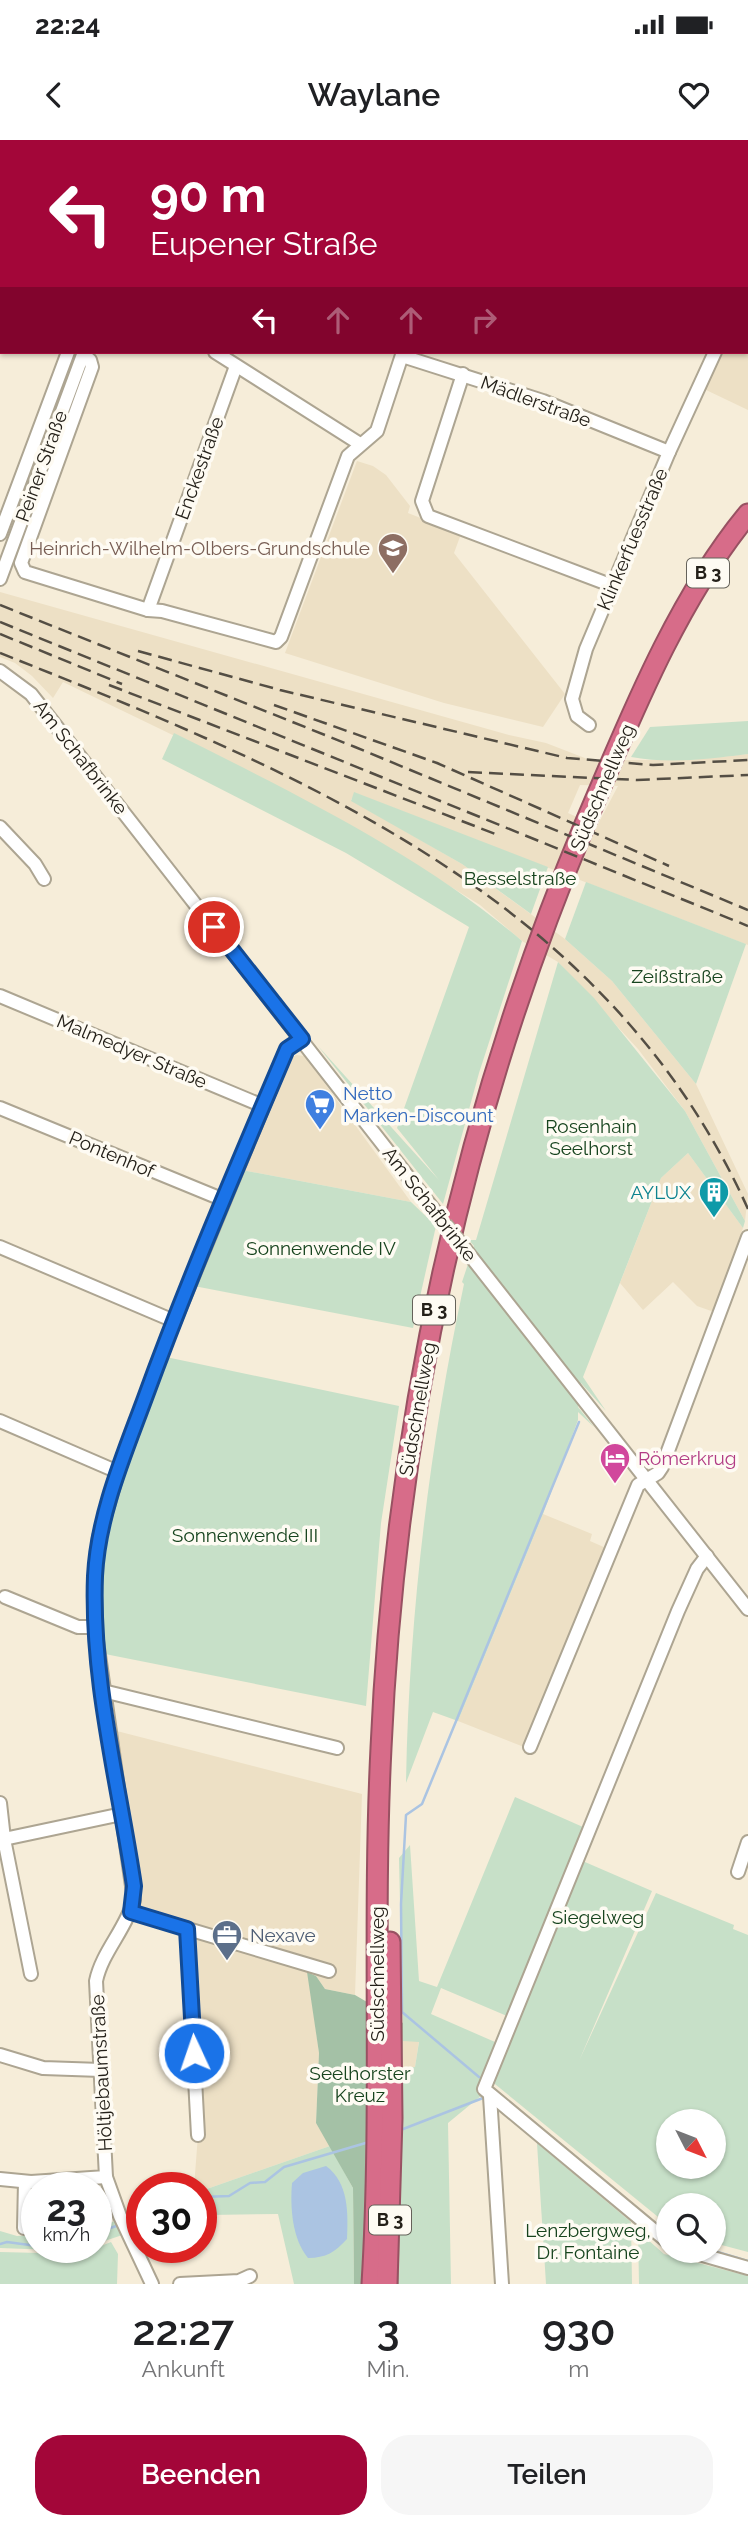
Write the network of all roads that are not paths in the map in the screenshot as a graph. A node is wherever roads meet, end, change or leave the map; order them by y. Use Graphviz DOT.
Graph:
graph roads {
  1 [pos="67,354"];
  2 [pos="83,354"];
  3 [pos="84,354"];
  4 [pos="218,354"];
  5 [pos="403,354"];
  6 [pos="714,354"];
  7 [pos="236,366"];
  8 [pos="463,374"];
  9 [pos="360,444"];
  10 [pos="668,452"];
  11 [pos="746,519"];
  12 [pos="0,534"];
  13 [pos="0,579"];
  14 [pos="613,586"];
  15 [pos="148,610"];
  16 [pos="0,671"];
  17 [pos="589,725"];
  18 [pos="0,827"];
  19 [pos="44,879"];
  20 [pos="0,996"];
  21 [pos="302,1039"];
  22 [pos="263,1106"];
  23 [pos="0,1108"];
  24 [pos="224,1200"];
  25 [pos="748,1237"];
  26 [pos="0,1247"];
  27 [pos="174,1321"];
  28 [pos="0,1421"];
  29 [pos="118,1472"];
  30 [pos="647,1480"];
  31 [pos="707,1556"];
  32 [pos="5,1598"];
  33 [pos="748,1609"];
  34 [pos="95,1628"];
  35 [pos="103,1691"];
  36 [pos="530,1747"];
  37 [pos="337,1748"];
  38 [pos="0,1796"];
  39 [pos="0,1803"];
  40 [pos="122,1814"];
  41 [pos="4,1839"];
  42 [pos="748,1842"];
  43 [pos="738,1872"];
  44 [pos="131,1912"];
  45 [pos="187,1929"];
  46 [pos="329,1971"];
  47 [pos="31,1974"];
  48 [pos="0,2055"];
  49 [pos="101,2070"];
  50 [pos="487,2092"];
  51 [pos="198,2135"];
  52 [pos="384,2159"];
  53 [pos="107,2172"];
  54 [pos="0,2179"];
  55 [pos="21,2182"];
  56 [pos="112,2192"];
  57 [pos="656,2232"];
  58 [pos="726,2262"];
  59 [pos="748,2268"];
  60 [pos="250,2276"];
  61 [pos="152,2284"];
  62 [pos="180,2284"];
  63 [pos="372,2284"];
  64 [pos="387,2284"];
  65 [pos="502,2284"];
  1 -- 12 [label="street, Peiner Straße"];
  2 -- 13 [label="street, Peiner Straße"];
  3 -- 15 [label="street, Peiner Straße"];
  4 -- 7 [label="street"];
  5 -- 8 [label="street, Mädlerstraße"];
  5 -- 9 [label="street"];
  6 -- 10 [label="street, Klinkerfuesstraße"];
  7 -- 9 [label="street"];
  7 -- 15 [label="street, Enckestraße"];
  8 -- 10 [label="street, Mädlerstraße"];
  8 -- 14 [label="street"];
  9 -- 15 [label="street"];
  10 -- 14 [label="street, Klinkerfuesstraße"];
  11 -- 52 [label="highway, Südschnellweg / B 3"];
  14 -- 17 [label="street, Klinkerfuesstraße"];
  16 -- 21 [label="street, Am Schafbrinke"];
  18 -- 19 [label="street"];
  20 -- 22 [label="street, Malmedyer Straße"];
  21 -- 22 [label="street"];
  21 -- 30 [label="street, Am Schafbrinke, bridge"];
  22 -- 24 [label="street"];
  23 -- 24 [label="street, Pontenhof"];
  24 -- 27 [label="street"];
  25 -- 30 [label="street"];
  26 -- 27 [label="street"];
  27 -- 29 [label="street"];
  28 -- 29 [label="street"];
  29 -- 34 [label="street"];
  30 -- 31 [label="street, Am Schafbrinke"];
  30 -- 36 [label="street"];
  31 -- 33 [label="street, Am Schafbrinke"];
  31 -- 50 [label="street"];
  32 -- 34 [label="street"];
  34 -- 35 [label="street"];
  35 -- 37 [label="street"];
  35 -- 40 [label="street"];
  38 -- 39 [label="street"];
  39 -- 41 [label="street"];
  40 -- 41 [label="street"];
  40 -- 44 [label="street"];
  41 -- 47 [label="street"];
  42 -- 43 [label="street"];
  44 -- 45 [label="street"];
  44 -- 49 [label="street, Höltjebaumstraße"];
  45 -- 46 [label="street"];
  45 -- 51 [label="street"];
  48 -- 49 [label="street"];
  49 -- 53 [label="street, Höltjebaumstraße"];
  50 -- 57 [label="street"];
  50 -- 65 [label="street"];
  52 -- 63 [label="highway, Südschnellweg / B 3"];
  52 -- 64 [label="highway, Südschnellweg / B 3"];
  54 -- 55 [label="street, Höltjebaumstraße"];
  56 -- 61 [label="street"];
  58 -- 59 [label="street"];
  60 -- 62 [label="street"];
}
